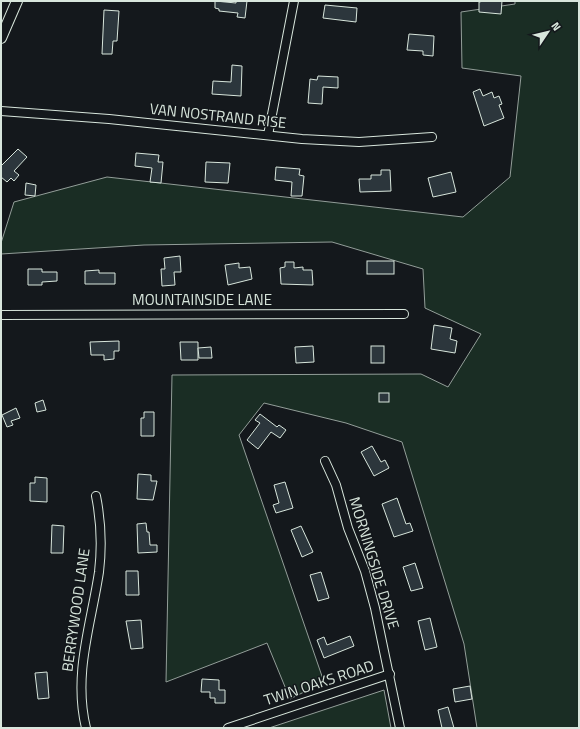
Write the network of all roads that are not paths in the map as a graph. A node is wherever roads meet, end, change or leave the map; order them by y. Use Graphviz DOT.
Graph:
graph roads {
  1 [pos="17,1"];
  2 [pos="294,1"];
  3 [pos="1,38"];
  4 [pos="1,111"];
  5 [pos="268,134"];
  6 [pos="432,137"];
  7 [pos="404,314"];
  8 [pos="1,315"];
  9 [pos="325,461"];
  10 [pos="96,496"];
  11 [pos="390,674"];
  12 [pos="86,728"];
  13 [pos="228,728"];
  14 [pos="400,728"];
  1 -- 3 [label="street"];
  2 -- 5 [label="street"];
  4 -- 5 [label="street, VAN NOSTRAND RISE"];
  5 -- 6 [label="street, VAN NOSTRAND RISE"];
  7 -- 8 [label="street, MOUNTAINSIDE LANE"];
  9 -- 11 [label="street, MORNINGSIDE DRIVE"];
  10 -- 12 [label="street, BERRYWOOD LANE"];
  11 -- 13 [label="street, TWIN OAKS ROAD"];
  11 -- 14 [label="street, TWIN OAKS ROAD"];
}
